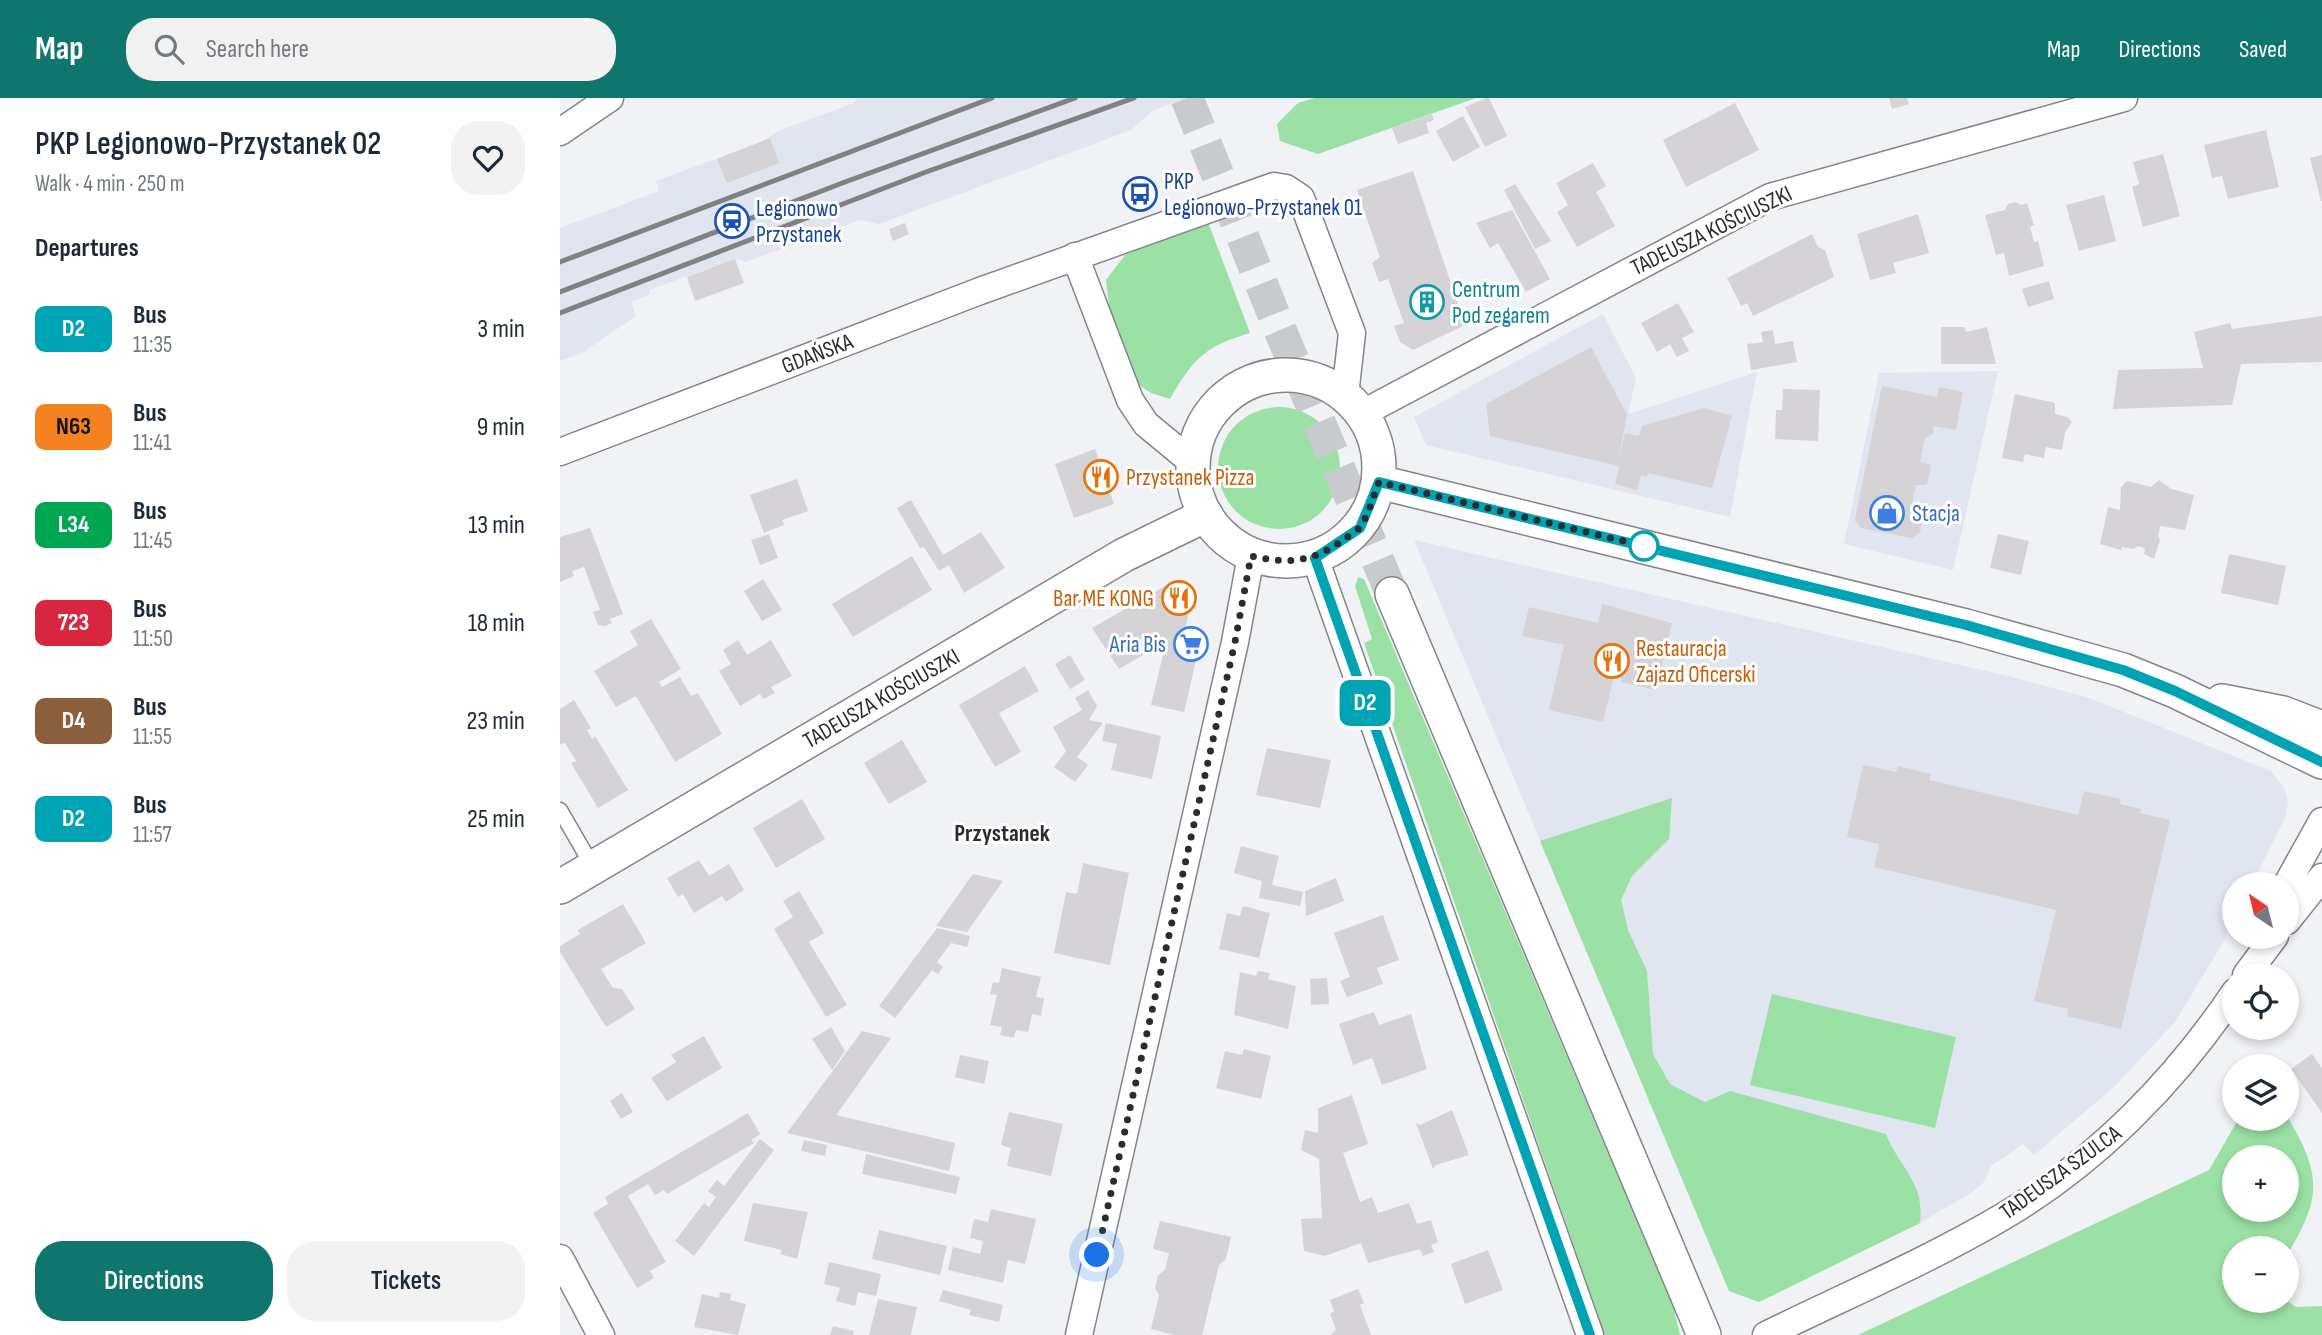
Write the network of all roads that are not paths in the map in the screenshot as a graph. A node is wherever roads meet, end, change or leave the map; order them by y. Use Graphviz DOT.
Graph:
graph roads {
  1 [pos="610,98"];
  2 [pos="2124,98"];
  3 [pos="560,132"];
  4 [pos="1075,256"];
  5 [pos="1354,404"];
  6 [pos="560,452"];
  7 [pos="1192,462"];
  8 [pos="1379,482"];
  9 [pos="1206,514"];
  10 [pos="1251,556"];
  11 [pos="1315,558"];
  12 [pos="1392,594"];
  13 [pos="2175,691"];
  14 [pos="2322,728"];
  15 [pos="2322,762"];
  16 [pos="560,810"];
  17 [pos="2322,821"];
  18 [pos="593,867"];
  19 [pos="2294,872"];
  20 [pos="2322,877"];
  21 [pos="560,887"];
  22 [pos="2300,905"];
  23 [pos="2222,1011"];
  24 [pos="560,1258"];
  25 [pos="601,1335"];
  26 [pos="1079,1335"];
  27 [pos="1590,1335"];
  28 [pos="1704,1335"];
  29 [pos="1766,1335"];
  1 -- 3 [label="street"];
  2 -- 5 [label="street, TADEUSZA KOŚCIUSZKI"];
  4 -- 5 [label="street, GDAŃSKA"];
  4 -- 6 [label="street, GDAŃSKA"];
  4 -- 7 [label="street"];
  5 -- 7 [label="street"];
  5 -- 8 [label="street"];
  7 -- 9 [label="street"];
  8 -- 11 [label="street"];
  8 -- 13 [label="street"];
  9 -- 10 [label="street"];
  9 -- 18 [label="street, TADEUSZA KOŚCIUSZKI"];
  10 -- 11 [label="street"];
  10 -- 26 [label="street"];
  11 -- 27 [label="street"];
  12 -- 28 [label="street"];
  13 -- 14 [label="street"];
  13 -- 15 [label="street"];
  16 -- 18 [label="lane"];
  17 -- 19 [label="street"];
  18 -- 21 [label="street, TADEUSZA KOŚCIUSZKI"];
  20 -- 22 [label="street"];
  23 -- 29 [label="street, TADEUSZA SZULCA"];
  24 -- 25 [label="street"];
}
